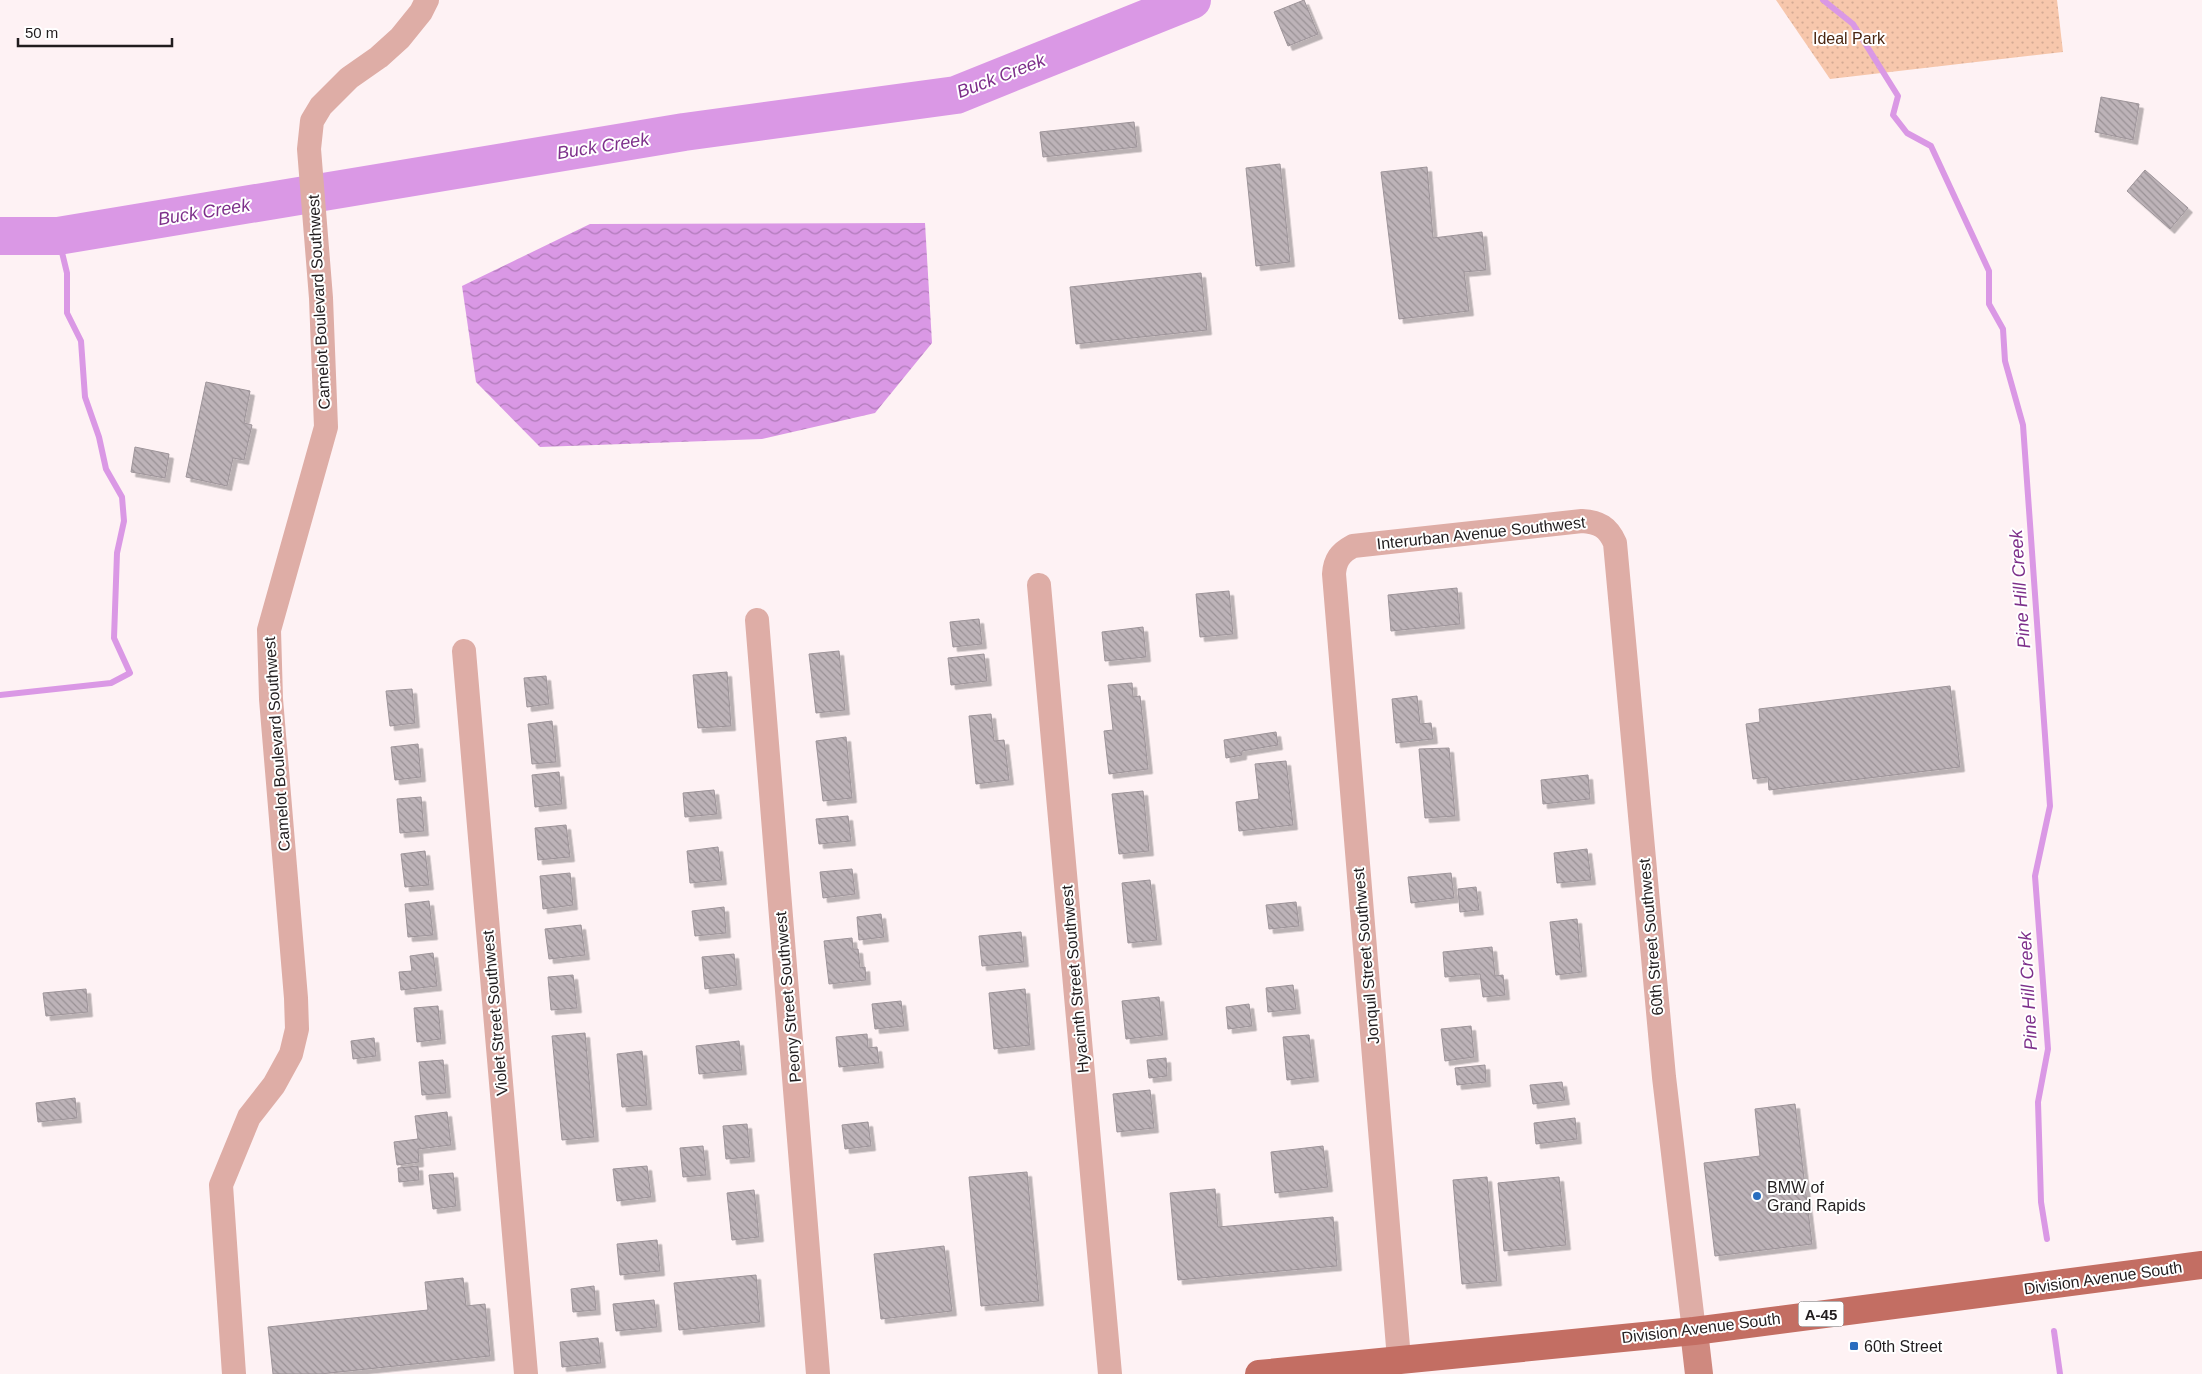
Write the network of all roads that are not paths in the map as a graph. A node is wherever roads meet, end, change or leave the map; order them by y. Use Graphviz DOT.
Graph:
graph roads {
  1 [pos="426,0"];
  2 [pos="1615,543"];
  3 [pos="1340,555"];
  4 [pos="1039,584"];
  5 [pos="757,620"];
  6 [pos="464,651"];
  7 [pos="2202,1264"];
  8 [pos="1694,1330"];
  9 [pos="1399,1359"];
  10 [pos="234,1374"];
  11 [pos="526,1374"];
  12 [pos="818,1374"];
  13 [pos="1110,1374"];
  14 [pos="1259,1374"];
  15 [pos="1699,1374"];
  1 -- 10 [label="street, Camelot Boulevard Southwest"];
  2 -- 3 [label="street, Interurban Avenue Southwest"];
  2 -- 8 [label="street, 60th Street Southwest"];
  3 -- 9 [label="street, Jonquil Street Southwest"];
  4 -- 13 [label="street, Hyacinth Street Southwest"];
  5 -- 12 [label="street, Peony Street Southwest"];
  6 -- 11 [label="street, Violet Street Southwest"];
  7 -- 8 [label="main road, Division Avenue South / A-45"];
  8 -- 9 [label="main road, Division Avenue South / A-45"];
  8 -- 15 [label="main road"];
  9 -- 14 [label="main road, Division Avenue South / A-45"];
}
